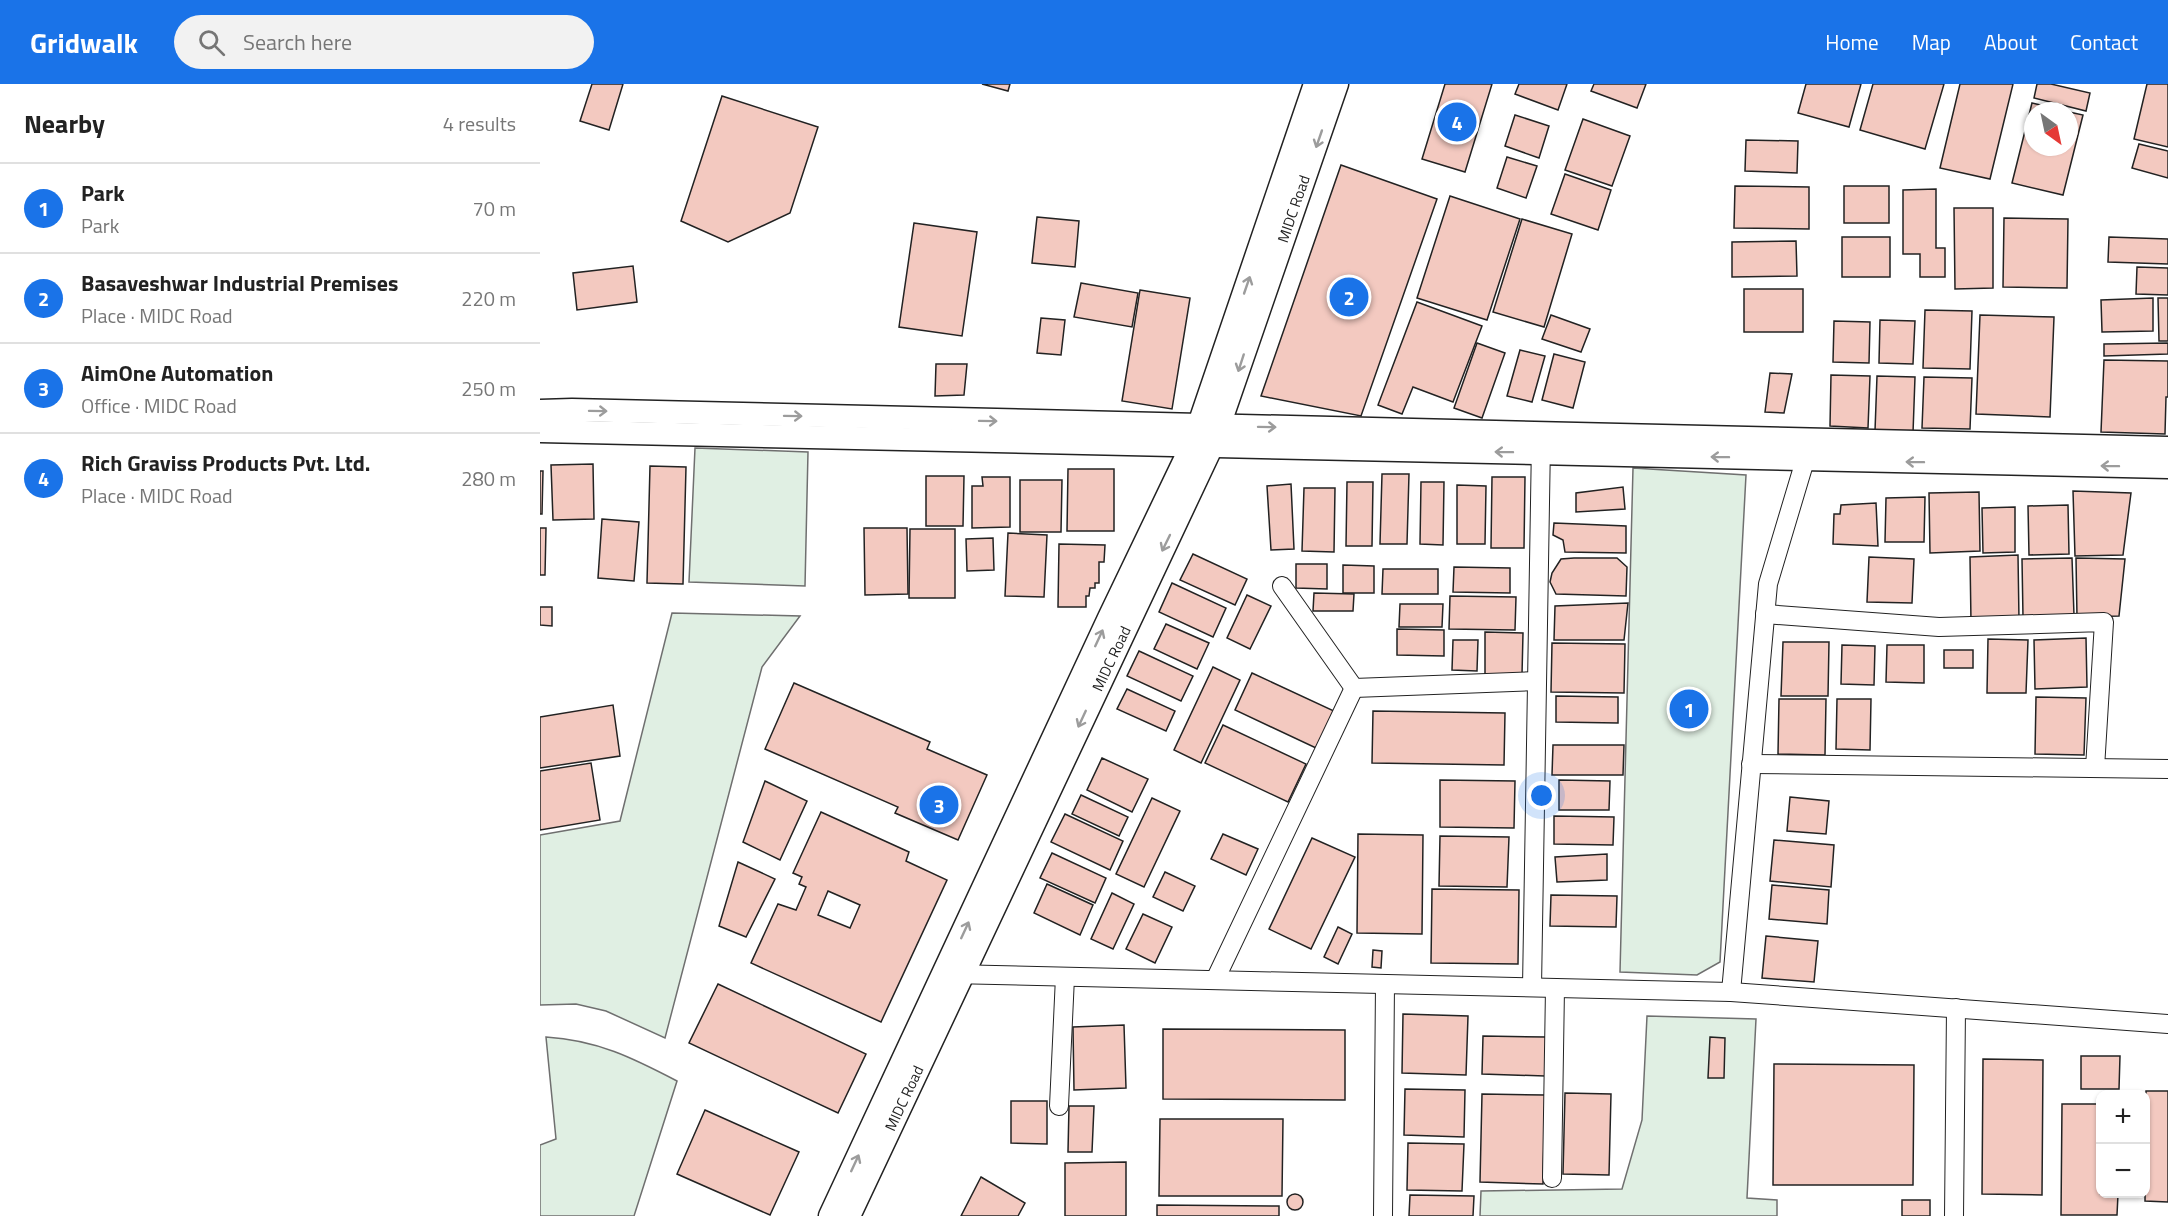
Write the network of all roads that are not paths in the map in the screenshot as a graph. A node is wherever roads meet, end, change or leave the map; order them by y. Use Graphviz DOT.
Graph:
graph roads {
  1 [pos="1315,84"];
  2 [pos="1337,84"];
  3 [pos="1243,326"];
  4 [pos="540,411"];
  5 [pos="540,431"];
  6 [pos="1206,436"];
  7 [pos="1541,443"];
  8 [pos="2168,448"];
  9 [pos="1808,450"];
  10 [pos="2168,467"];
  11 [pos="1282,586"];
  12 [pos="1765,614"];
  13 [pos="1537,681"];
  14 [pos="1354,688"];
  15 [pos="1751,764"];
  16 [pos="2095,768"];
  17 [pos="2168,769"];
  18 [pos="954,974"];
  19 [pos="1065,976"];
  20 [pos="1215,980"];
  21 [pos="1385,984"];
  22 [pos="1532,987"];
  23 [pos="1554,988"];
  24 [pos="1731,992"];
  25 [pos="1956,1008"];
  26 [pos="2168,1024"];
  27 [pos="1059,1106"];
  28 [pos="1552,1178"];
  29 [pos="830,1216"];
  30 [pos="849,1216"];
  31 [pos="1383,1216"];
  32 [pos="1954,1216"];
  3 -- 1 [label="main road, MIDC Road, one-way"];
  2 -- 3 [label="main road, MIDC Road, one-way"];
  3 -- 6 [label="main road, MIDC Road"];
  4 -- 6 [label="main road, one-way"];
  5 -- 6 [label="main road"];
  6 -- 7 [label="main road"];
  6 -- 18 [label="main road, MIDC Road"];
  7 -- 9 [label="main road"];
  7 -- 13 [label="street"];
  8 -- 9 [label="main road"];
  10 -- 9 [label="main road, one-way"];
  9 -- 12 [label="street"];
  11 -- 14 [label="street"];
  12 -- 15 [label="street"];
  12 -- 16 [label="street"];
  13 -- 14 [label="street"];
  13 -- 22 [label="street"];
  14 -- 20 [label="street"];
  15 -- 16 [label="street"];
  15 -- 24 [label="street"];
  16 -- 17 [label="street"];
  18 -- 19 [label="street"];
  29 -- 18 [label="main road, MIDC Road, one-way"];
  18 -- 30 [label="main road, MIDC Road"];
  19 -- 20 [label="street"];
  19 -- 27 [label="street"];
  20 -- 21 [label="street"];
  21 -- 22 [label="street"];
  21 -- 31 [label="street"];
  22 -- 23 [label="street"];
  23 -- 24 [label="street"];
  23 -- 28 [label="street"];
  24 -- 25 [label="street"];
  25 -- 26 [label="street"];
  25 -- 32 [label="street"];
}
